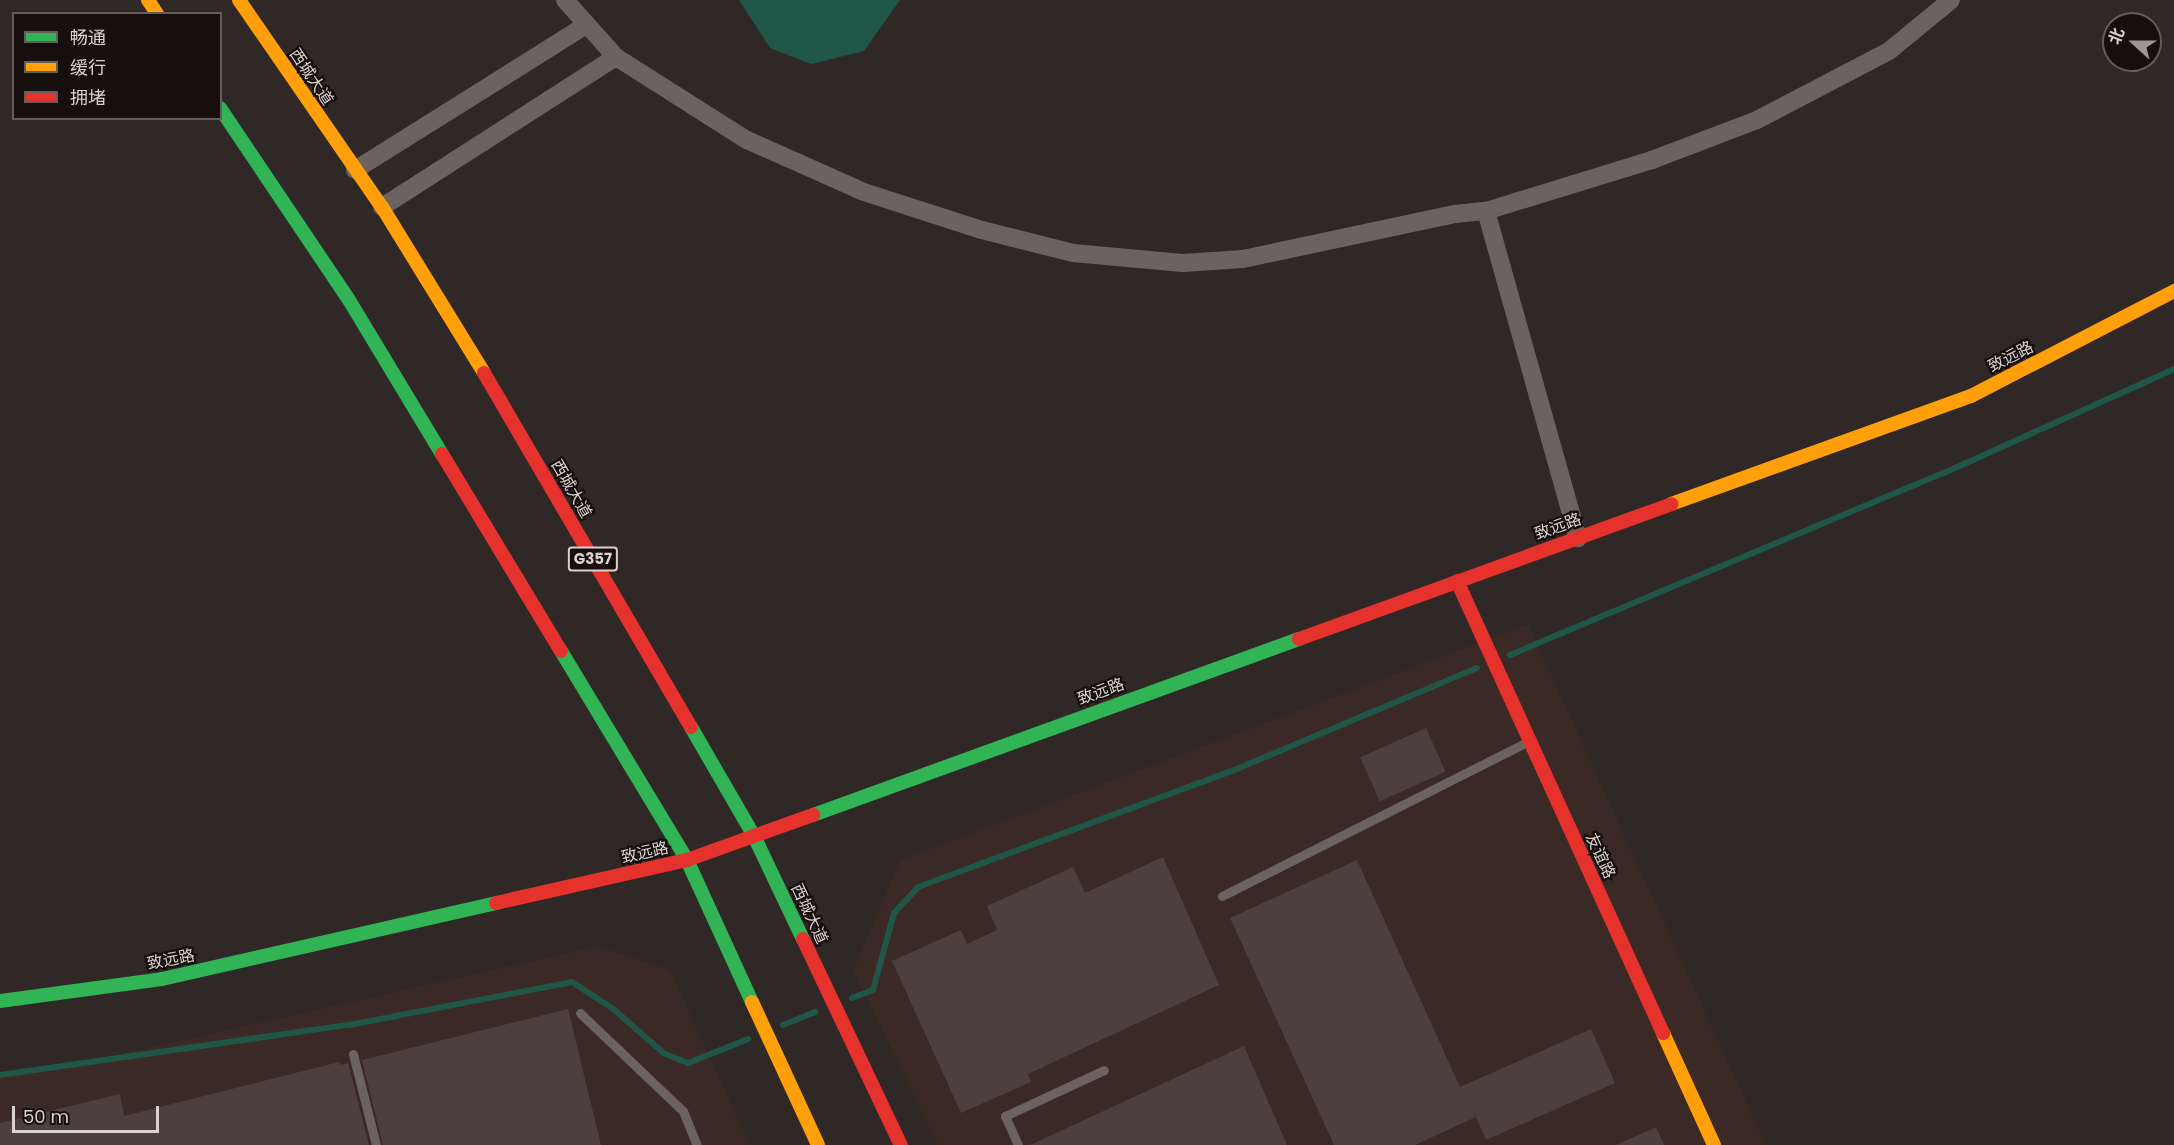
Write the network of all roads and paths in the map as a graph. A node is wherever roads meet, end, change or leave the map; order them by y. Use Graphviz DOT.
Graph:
graph roads {
  1 [pos="239,0"];
  2 [pos="565,0"];
  3 [pos="1951,0"];
  4 [pos="585,26"];
  5 [pos="616,57"];
  6 [pos="222,111"];
  7 [pos="355,170"];
  8 [pos="382,207"];
  9 [pos="1486,211"];
  10 [pos="2174,291"];
  11 [pos="1578,538"];
  12 [pos="1457,581"];
  13 [pos="1529,741"];
  14 [pos="754,836"];
  15 [pos="687,860"];
  16 [pos="1222,896"];
  17 [pos="0,1001"];
  18 [pos="580,1013"];
  19 [pos="353,1054"];
  20 [pos="1104,1070"];
  21 [pos="376,1145"];
  22 [pos="696,1145"];
  23 [pos="818,1145"];
  24 [pos="901,1145"];
  25 [pos="1018,1145"];
  26 [pos="1714,1145"];
  1 -- 7 [label="main road, 西城大道 / G357"];
  2 -- 4 [label="street"];
  3 -- 9 [label="street"];
  4 -- 5 [label="street"];
  4 -- 7 [label="street"];
  5 -- 8 [label="street"];
  5 -- 9 [label="street"];
  6 -- 15 [label="main road"];
  7 -- 8 [label="main road, 西城大道 / G357"];
  8 -- 14 [label="main road, 西城大道 / G357"];
  9 -- 11 [label="street"];
  10 -- 11 [label="main road, 致远路"];
  11 -- 12 [label="main road, 致远路"];
  12 -- 13 [label="main road, 友谊路"];
  12 -- 14 [label="main road, 致远路"];
  13 -- 16 [label="lane"];
  13 -- 26 [label="main road, 友谊路"];
  14 -- 15 [label="main road, 致远路"];
  14 -- 24 [label="main road, 西城大道 / G357"];
  15 -- 17 [label="main road, 致远路"];
  15 -- 23 [label="main road"];
  18 -- 22 [label="lane"];
  19 -- 21 [label="lane"];
  20 -- 25 [label="lane"];
}
